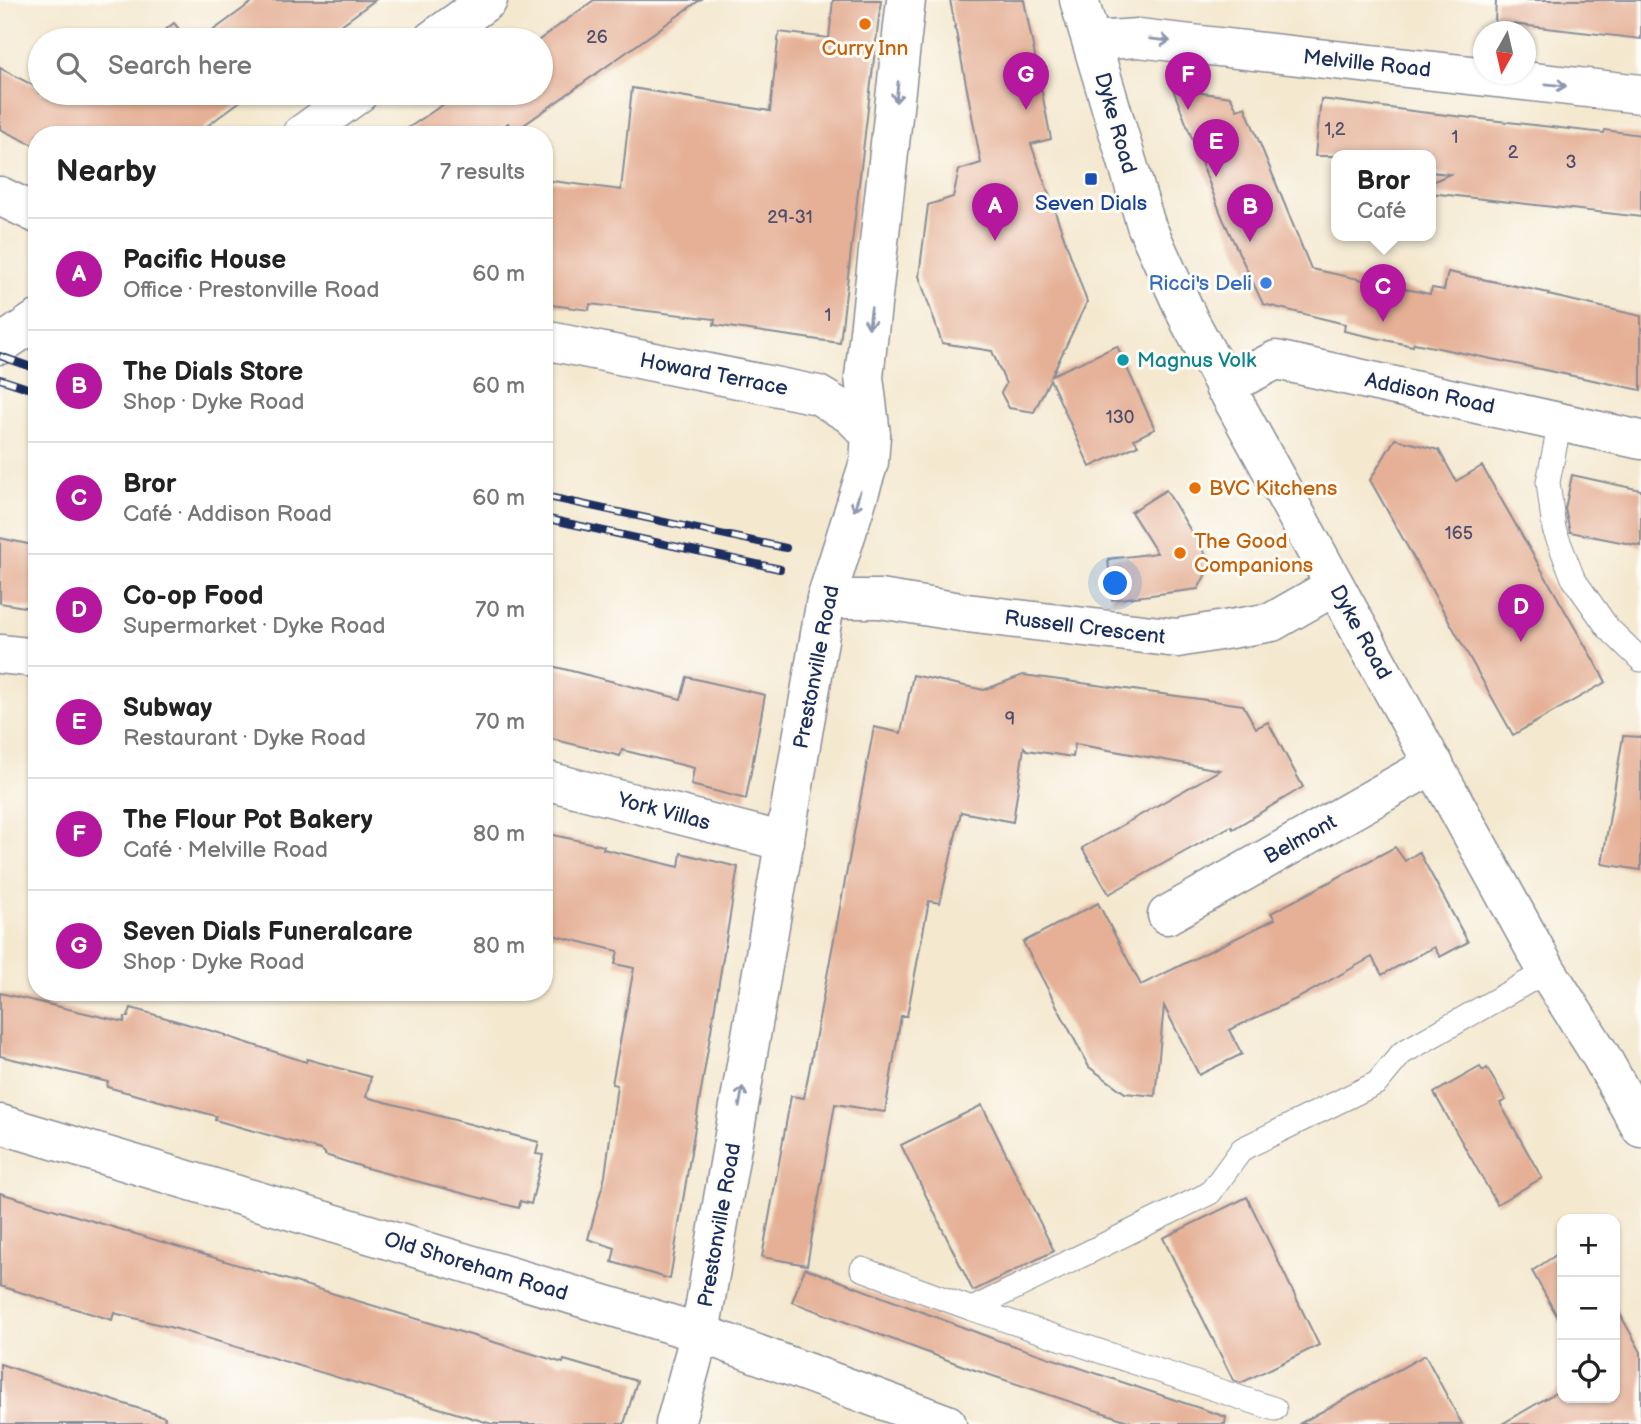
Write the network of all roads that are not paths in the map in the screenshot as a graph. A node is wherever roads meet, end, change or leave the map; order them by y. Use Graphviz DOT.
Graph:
graph roads {
  1 [pos="488,0"];
  2 [pos="906,0"];
  3 [pos="1079,0"];
  4 [pos="449,28"];
  5 [pos="1092,41"];
  6 [pos="1641,94"];
  7 [pos="342,105"];
  8 [pos="313,126"];
  9 [pos="0,196"];
  10 [pos="28,210"];
  11 [pos="28,326"];
  12 [pos="553,342"];
  13 [pos="0,345"];
  14 [pos="1224,387"];
  15 [pos="1560,422"];
  16 [pos="871,435"];
  17 [pos="1641,440"];
  18 [pos="1335,586"];
  19 [pos="826,599"];
  20 [pos="0,654"];
  21 [pos="28,658"];
  22 [pos="1641,660"];
  23 [pos="1434,764"];
  24 [pos="553,782"];
  25 [pos="785,842"];
  26 [pos="1167,915"];
  27 [pos="1546,971"];
  28 [pos="0,1124"];
  29 [pos="1641,1128"];
  30 [pos="862,1269"];
  31 [pos="972,1309"];
  32 [pos="701,1333"];
  33 [pos="1275,1409"];
  34 [pos="675,1424"];
  35 [pos="947,1424"];
  1 -- 4 [label="street"];
  2 -- 16 [label="street, Prestonville Road, one-way"];
  3 -- 5 [label="street, Dyke Road"];
  5 -- 6 [label="street, Melville Road, one-way"];
  5 -- 14 [label="street, Dyke Road"];
  7 -- 8 [label="street"];
  9 -- 10 [label="street"];
  11 -- 13 [label="street"];
  12 -- 16 [label="street, Howard Terrace"];
  14 -- 15 [label="street, Addison Road"];
  14 -- 18 [label="street, Dyke Road"];
  15 -- 17 [label="street, Addison Road"];
  15 -- 22 [label="lane"];
  16 -- 19 [label="street, Prestonville Road, one-way"];
  18 -- 19 [label="street, Russell Crescent"];
  18 -- 23 [label="street, Dyke Road"];
  19 -- 25 [label="street, Prestonville Road"];
  20 -- 21 [label="street"];
  23 -- 26 [label="street, Belmont"];
  23 -- 27 [label="street, Dyke Road"];
  24 -- 25 [label="street, York Villas"];
  32 -- 25 [label="street, Prestonville Road, one-way"];
  27 -- 29 [label="street, Dyke Road"];
  27 -- 31 [label="lane"];
  28 -- 32 [label="street, Old Shoreham Road"];
  30 -- 31 [label="lane"];
  31 -- 33 [label="lane"];
  32 -- 34 [label="street, Prestonville Road"];
  32 -- 35 [label="street, Old Shoreham Road"];
}
